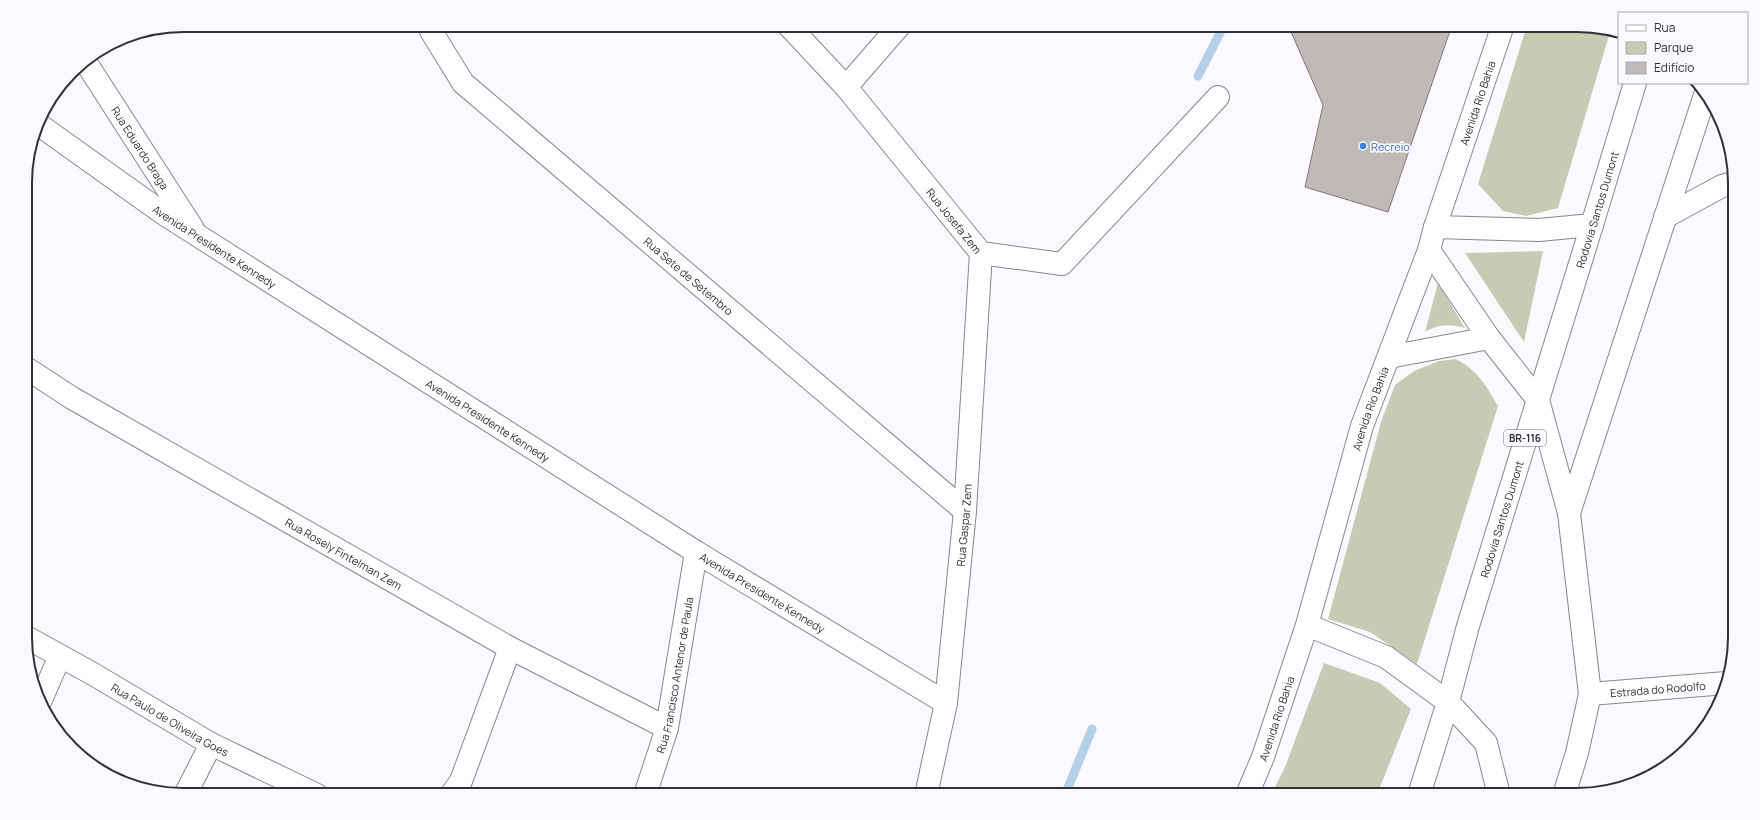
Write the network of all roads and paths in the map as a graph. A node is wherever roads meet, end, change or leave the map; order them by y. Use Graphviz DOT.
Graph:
graph roads {
  1 [pos="432,32"];
  2 [pos="795,32"];
  3 [pos="894,32"];
  4 [pos="1501,32"];
  5 [pos="88,66"];
  6 [pos="1635,84"];
  7 [pos="846,87"];
  8 [pos="1218,96"];
  9 [pos="1703,100"];
  10 [pos="43,128"];
  11 [pos="1728,184"];
  12 [pos="1665,217"];
  13 [pos="1592,226"];
  14 [pos="1435,227"];
  15 [pos="197,235"];
  16 [pos="1429,250"];
  17 [pos="981,253"];
  18 [pos="1489,338"];
  19 [pos="1389,357"];
  20 [pos="32,372"];
  21 [pos="1538,400"];
  22 [pos="966,511"];
  23 [pos="1568,513"];
  24 [pos="696,552"];
  25 [pos="1307,626"];
  26 [pos="32,640"];
  27 [pos="510,648"];
  28 [pos="60,656"];
  29 [pos="1721,683"];
  30 [pos="44,694"];
  31 [pos="1590,694"];
  32 [pos="1448,702"];
  33 [pos="946,703"];
  34 [pos="667,728"];
  35 [pos="211,744"];
  36 [pos="189,788"];
  37 [pos="302,788"];
  38 [pos="456,788"];
  39 [pos="647,788"];
  40 [pos="928,788"];
  41 [pos="1250,788"];
  42 [pos="1421,788"];
  43 [pos="1497,788"];
  44 [pos="1566,788"];
  1 -- 22 [label="main road, Rua Sete de Setembro"];
  2 -- 7 [label="main road, Rua Josefa Zem"];
  3 -- 7 [label="main road"];
  4 -- 14 [label="main road, Avenida Rio Bahia"];
  5 -- 15 [label="main road, Rua Eduardo Braga"];
  6 -- 13 [label="main road, Rodovia Santos Dumont / BR-116"];
  7 -- 17 [label="main road, Rua Josefa Zem"];
  8 -- 17 [label="main road, Rua Josefa Zem"];
  9 -- 12 [label="main road"];
  10 -- 15 [label="main road, Avenida Presidente Kennedy"];
  11 -- 12 [label="main road"];
  12 -- 23 [label="main road"];
  13 -- 14 [label="main road"];
  13 -- 21 [label="main road, Rodovia Santos Dumont / BR-116"];
  14 -- 16 [label="main road, Avenida Rio Bahia"];
  15 -- 24 [label="main road, Avenida Presidente Kennedy"];
  16 -- 18 [label="main road"];
  16 -- 19 [label="main road, Avenida Rio Bahia"];
  17 -- 22 [label="main road, Rua Gaspar Zem"];
  18 -- 19 [label="main road"];
  18 -- 21 [label="main road"];
  19 -- 25 [label="main road, Avenida Rio Bahia"];
  20 -- 27 [label="main road, Rua Rosely Fintelman Zem"];
  21 -- 23 [label="main road"];
  21 -- 32 [label="main road, Rodovia Santos Dumont / BR-116"];
  22 -- 33 [label="main road, Rua Gaspar Zem"];
  23 -- 31 [label="main road"];
  24 -- 33 [label="main road, Avenida Presidente Kennedy"];
  24 -- 34 [label="main road, Rua Francisco Antenor de Paula"];
  25 -- 32 [label="main road"];
  25 -- 41 [label="main road, Avenida Rio Bahia"];
  26 -- 28 [label="main road, Rua Paulo de Oliveira Goes"];
  27 -- 34 [label="main road, Rua Rosely Fintelman Zem"];
  27 -- 38 [label="main road"];
  28 -- 30 [label="main road"];
  28 -- 35 [label="main road, Rua Paulo de Oliveira Goes"];
  29 -- 31 [label="main road, Estrada do Rodolfo"];
  31 -- 44 [label="main road"];
  32 -- 42 [label="main road, Rodovia Santos Dumont / BR-116"];
  32 -- 43 [label="main road"];
  33 -- 40 [label="main road, Rua Gaspar Zem"];
  34 -- 39 [label="main road, Rua Francisco Antenor de Paula"];
  35 -- 36 [label="main road"];
  35 -- 37 [label="main road, Rua Paulo de Oliveira Goes"];
}
